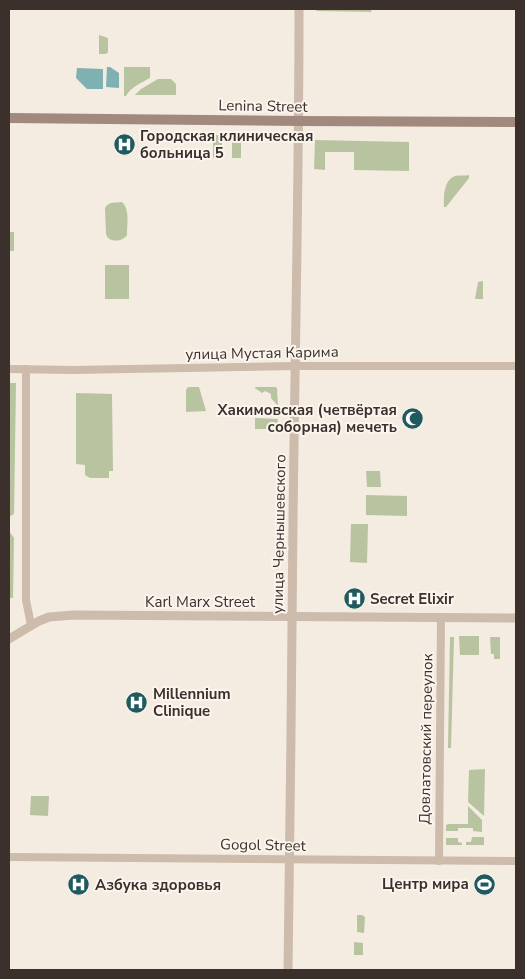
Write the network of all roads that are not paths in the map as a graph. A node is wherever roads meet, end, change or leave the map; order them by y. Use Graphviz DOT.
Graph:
graph roads {
  1 [pos="299,9"];
  2 [pos="9,118"];
  3 [pos="299,121"];
  4 [pos="516,122"];
  5 [pos="295,366"];
  6 [pos="516,366"];
  7 [pos="9,369"];
  8 [pos="26,369"];
  9 [pos="292,616"];
  10 [pos="441,617"];
  11 [pos="516,618"];
  12 [pos="31,625"];
  13 [pos="9,639"];
  14 [pos="9,857"];
  15 [pos="290,858"];
  16 [pos="438,861"];
  17 [pos="516,861"];
  18 [pos="288,970"];
  1 -- 3 [label="street, улица Чернышевского"];
  2 -- 3 [label="main road, Lenina Street"];
  3 -- 4 [label="main road, Lenina Street"];
  3 -- 5 [label="street, улица Чернышевского"];
  5 -- 6 [label="street, улица Мустая Карима"];
  5 -- 8 [label="street, улица Мустая Карима"];
  5 -- 9 [label="street, улица Чернышевского"];
  7 -- 8 [label="street, улица Мустая Карима"];
  8 -- 12 [label="street"];
  9 -- 10 [label="street, Karl Marx Street"];
  9 -- 12 [label="street, Karl Marx Street"];
  9 -- 15 [label="street, улица Чернышевского"];
  10 -- 11 [label="street, Karl Marx Street"];
  10 -- 16 [label="street, Довлатовский переулок"];
  12 -- 13 [label="street, Karl Marx Street"];
  14 -- 15 [label="street, Gogol Street"];
  15 -- 16 [label="street, Gogol Street"];
  15 -- 18 [label="street, улица Чернышевского"];
  16 -- 17 [label="street, Gogol Street"];
}
